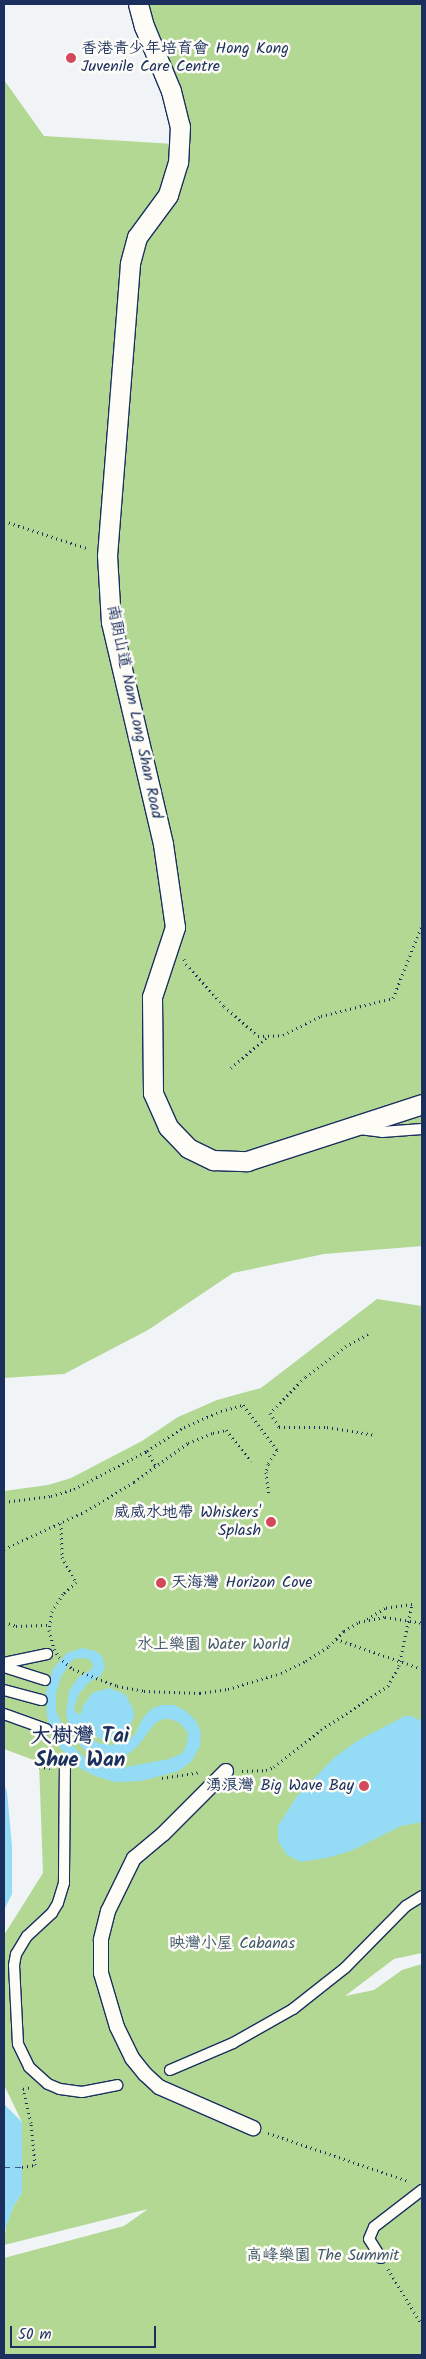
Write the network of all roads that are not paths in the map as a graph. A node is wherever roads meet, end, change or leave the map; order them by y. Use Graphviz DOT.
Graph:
graph roads {
  1 [pos="138,4"];
  2 [pos="422,1104"];
  3 [pos="348,1127"];
  4 [pos="422,1129"];
  5 [pos="47,1654"];
  6 [pos="4,1663"];
  7 [pos="4,1667"];
  8 [pos="45,1680"];
  9 [pos="4,1690"];
  10 [pos="42,1700"];
  11 [pos="4,1714"];
  12 [pos="46,1729"];
  13 [pos="66,1760"];
  14 [pos="226,1771"];
  15 [pos="422,1896"];
  16 [pos="170,2070"];
  17 [pos="117,2085"];
  18 [pos="253,2128"];
  19 [pos="422,2190"];
  20 [pos="381,2258"];
  1 -- 3 [label="street, 南朗山道 Nam Long Shan Road"];
  2 -- 3 [label="street, 南朗山道 Nam Long Shan Road"];
  3 -- 4 [label="lane"];
  5 -- 6 [label="lane"];
  7 -- 8 [label="lane"];
  9 -- 10 [label="lane"];
  11 -- 12 [label="lane"];
  13 -- 17 [label="lane"];
  14 -- 18 [label="street"];
  15 -- 16 [label="lane"];
  19 -- 20 [label="lane"];
}
